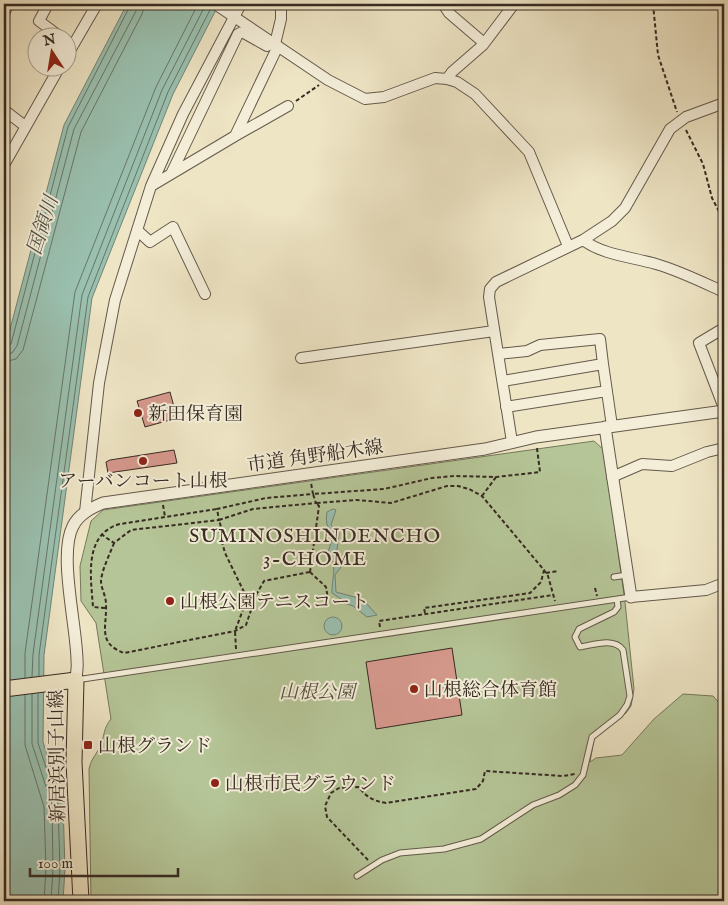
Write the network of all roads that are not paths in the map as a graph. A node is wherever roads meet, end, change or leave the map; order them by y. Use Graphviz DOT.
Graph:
graph roads {
  1 [pos="8,4"];
  2 [pos="48,4"];
  3 [pos="97,4"];
  4 [pos="215,4"];
  5 [pos="241,4"];
  6 [pos="443,4"];
  7 [pos="514,4"];
  8 [pos="281,7"];
  9 [pos="4,14"];
  10 [pos="231,14"];
  11 [pos="48,28"];
  12 [pos="78,32"];
  13 [pos="484,43"];
  14 [pos="276,47"];
  15 [pos="54,78"];
  16 [pos="447,79"];
  17 [pos="724,103"];
  18 [pos="288,106"];
  19 [pos="4,110"];
  20 [pos="25,126"];
  21 [pos="235,136"];
  22 [pos="4,165"];
  23 [pos="171,174"];
  24 [pos="151,186"];
  25 [pos="137,230"];
  26 [pos="583,240"];
  27 [pos="568,246"];
  28 [pos="724,292"];
  29 [pos="205,294"];
  30 [pos="724,328"];
  31 [pos="494,331"];
  32 [pos="498,354"];
  33 [pos="301,358"];
  34 [pos="603,364"];
  35 [pos="503,381"];
  36 [pos="607,391"];
  37 [pos="506,407"];
  38 [pos="724,409"];
  39 [pos="608,426"];
  40 [pos="512,442"];
  41 [pos="724,448"];
  42 [pos="612,477"];
  43 [pos="85,512"];
  44 [pos="627,575"];
  45 [pos="614,577"];
  46 [pos="724,583"];
  47 [pos="631,597"];
  48 [pos="617,599"];
  49 [pos="76,680"];
  50 [pos="4,689"];
  51 [pos="356,876"];
  52 [pos="80,901"];
  1 -- 9 [label="street"];
  2 -- 11 [label="street"];
  3 -- 12 [label="street"];
  4 -- 10 [label="street"];
  5 -- 10 [label="street"];
  6 -- 13 [label="street"];
  7 -- 13 [label="street"];
  8 -- 14 [label="street"];
  10 -- 14 [label="street"];
  10 -- 24 [label="street"];
  13 -- 16 [label="street"];
  14 -- 16 [label="street"];
  14 -- 21 [label="street"];
  14 -- 23 [label="street"];
  15 -- 20 [label="street"];
  16 -- 27 [label="street"];
  17 -- 26 [label="street"];
  18 -- 21 [label="street"];
  19 -- 20 [label="street"];
  20 -- 22 [label="street"];
  21 -- 23 [label="street"];
  23 -- 24 [label="street"];
  24 -- 25 [label="street"];
  25 -- 29 [label="street"];
  25 -- 43 [label="street"];
  26 -- 27 [label="street"];
  26 -- 28 [label="street"];
  27 -- 31 [label="street"];
  30 -- 38 [label="street"];
  31 -- 32 [label="street"];
  31 -- 33 [label="street"];
  32 -- 34 [label="street"];
  32 -- 35 [label="street"];
  34 -- 35 [label="street"];
  34 -- 36 [label="street"];
  35 -- 37 [label="street"];
  36 -- 37 [label="street"];
  36 -- 39 [label="street"];
  37 -- 40 [label="street"];
  38 -- 39 [label="street, 市道 角野船木線"];
  39 -- 40 [label="street, 市道 角野船木線"];
  39 -- 42 [label="street"];
  40 -- 43 [label="street, 市道 角野船木線"];
  41 -- 42 [label="street"];
  42 -- 44 [label="street"];
  43 -- 49 [label="street"];
  44 -- 45 [label="lane"];
  44 -- 47 [label="street"];
  46 -- 47 [label="street"];
  47 -- 48 [label="lane"];
  48 -- 49 [label="lane"];
  48 -- 51 [label="lane"];
  49 -- 50 [label="main road, 新居浜別子山線"];
  49 -- 52 [label="main road, 新居浜別子山線"];
}
